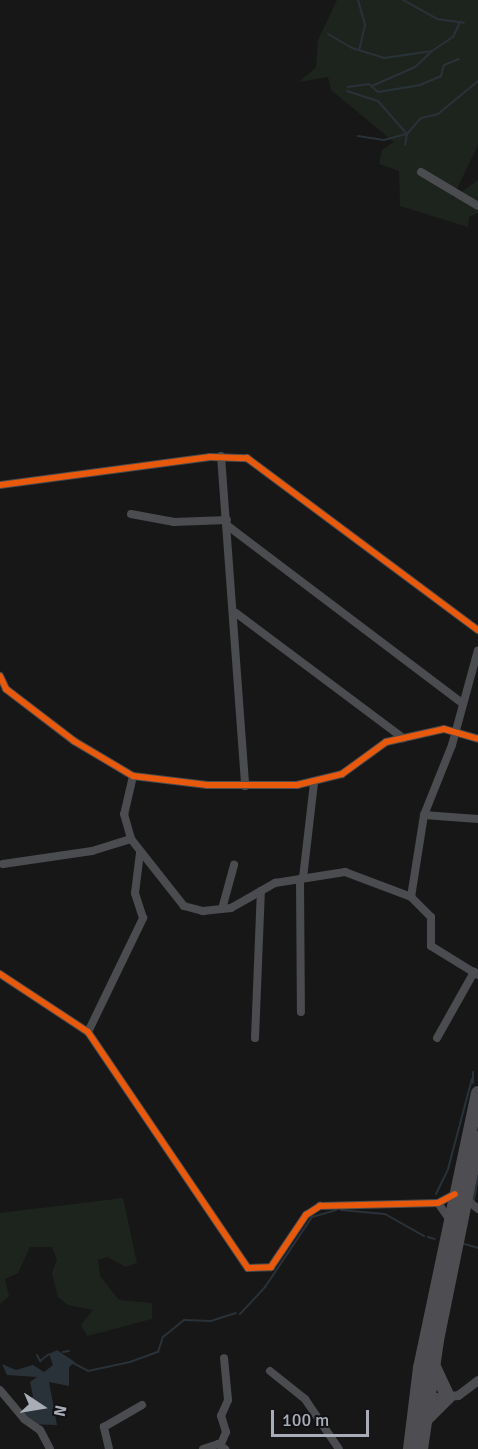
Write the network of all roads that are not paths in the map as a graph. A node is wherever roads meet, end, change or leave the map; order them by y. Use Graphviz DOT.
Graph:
graph roads {
  1 [pos="421,172"];
  2 [pos="478,206"];
  3 [pos="221,456"];
  4 [pos="0,485"];
  5 [pos="131,514"];
  6 [pos="227,523"];
  7 [pos="236,613"];
  8 [pos="478,630"];
  9 [pos="478,651"];
  10 [pos="0,676"];
  11 [pos="3,689"];
  12 [pos="462,703"];
  13 [pos="455,730"];
  14 [pos="403,738"];
  15 [pos="478,739"];
  16 [pos="133,776"];
  17 [pos="314,783"];
  18 [pos="245,786"];
  19 [pos="424,815"];
  20 [pos="478,819"];
  21 [pos="131,839"];
  22 [pos="140,853"];
  23 [pos="3,864"];
  24 [pos="234,864"];
  25 [pos="302,878"];
  26 [pos="261,891"];
  27 [pos="411,897"];
  28 [pos="222,909"];
  29 [pos="476,973"];
  30 [pos="0,974"];
  31 [pos="301,1012"];
  32 [pos="88,1032"];
  33 [pos="255,1038"];
  34 [pos="437,1038"];
  35 [pos="478,1093"];
  36 [pos="478,1138"];
  37 [pos="438,1203"];
  38 [pos="467,1204"];
  39 [pos="450,1220"];
  40 [pos="224,1358"];
  41 [pos="432,1364"];
  42 [pos="270,1371"];
  43 [pos="478,1380"];
  44 [pos="0,1390"];
  45 [pos="448,1397"];
  46 [pos="422,1398"];
  47 [pos="142,1405"];
  48 [pos="424,1421"];
  49 [pos="223,1447"];
  50 [pos="50,1449"];
  51 [pos="109,1449"];
  52 [pos="202,1449"];
  53 [pos="339,1449"];
  54 [pos="410,1449"];
  55 [pos="421,1449"];
  1 -- 2 [label="street"];
  3 -- 4 [label="street"];
  3 -- 6 [label="street"];
  3 -- 8 [label="street"];
  5 -- 6 [label="street"];
  6 -- 7 [label="street"];
  6 -- 12 [label="street"];
  7 -- 14 [label="street"];
  7 -- 18 [label="street"];
  9 -- 12 [label="street"];
  10 -- 11 [label="street"];
  11 -- 16 [label="street"];
  12 -- 13 [label="street"];
  13 -- 14 [label="street"];
  13 -- 15 [label="street"];
  13 -- 19 [label="street"];
  14 -- 17 [label="street"];
  16 -- 18 [label="street"];
  16 -- 21 [label="street"];
  17 -- 18 [label="street"];
  17 -- 25 [label="street"];
  19 -- 20 [label="street"];
  19 -- 27 [label="street"];
  21 -- 22 [label="street"];
  21 -- 23 [label="street"];
  22 -- 28 [label="street"];
  22 -- 32 [label="street"];
  24 -- 28 [label="street"];
  25 -- 26 [label="street"];
  25 -- 27 [label="street"];
  25 -- 31 [label="street"];
  26 -- 28 [label="street"];
  26 -- 33 [label="street"];
  27 -- 29 [label="street"];
  29 -- 34 [label="street"];
  30 -- 32 [label="street"];
  32 -- 37 [label="street"];
  35 -- 38 [label="highway"];
  36 -- 38 [label="highway"];
  37 -- 38 [label="street"];
  37 -- 39 [label="street"];
  38 -- 39 [label="highway"];
  38 -- 41 [label="highway"];
  39 -- 46 [label="highway"];
  40 -- 49 [label="street"];
  41 -- 45 [label="highway"];
  41 -- 46 [label="highway"];
  42 -- 53 [label="street"];
  43 -- 45 [label="street"];
  44 -- 50 [label="street"];
  45 -- 46 [label="street"];
  45 -- 48 [label="highway"];
  46 -- 48 [label="highway"];
  46 -- 54 [label="highway"];
  47 -- 51 [label="street"];
  48 -- 55 [label="highway"];
  49 -- 52 [label="street"];
}
